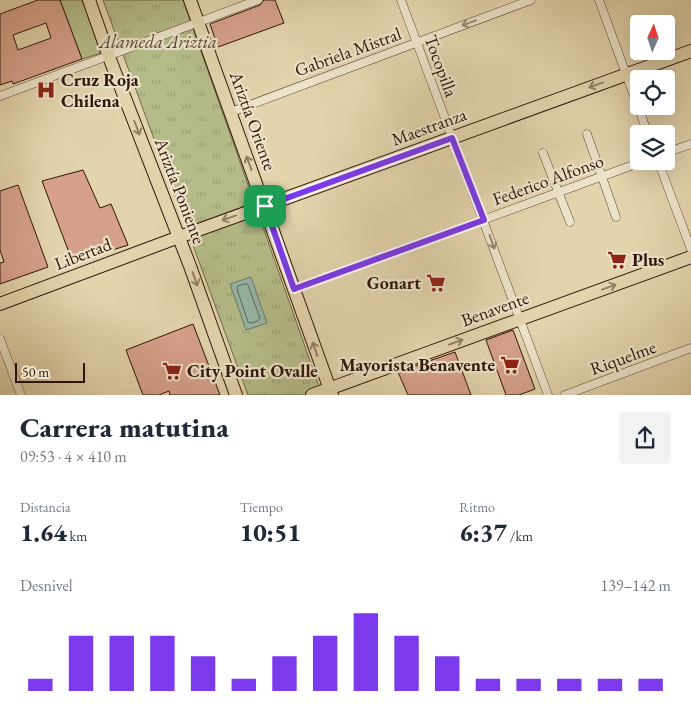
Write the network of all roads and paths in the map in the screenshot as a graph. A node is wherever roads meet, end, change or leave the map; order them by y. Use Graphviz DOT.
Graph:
graph roads {
  1 [pos="89,0"];
  2 [pos="190,0"];
  3 [pos="258,0"];
  4 [pos="401,0"];
  5 [pos="531,0"];
  6 [pos="599,0"];
  7 [pos="198,21"];
  8 [pos="416,43"];
  9 [pos="691,51"];
  10 [pos="109,56"];
  11 [pos="627,74"];
  12 [pos="0,96"];
  13 [pos="231,112"];
  14 [pos="645,125"];
  15 [pos="587,134"];
  16 [pos="452,138"];
  17 [pos="691,144"];
  18 [pos="675,150"];
  19 [pos="543,153"];
  20 [pos="630,166"];
  21 [pos="661,170"];
  22 [pos="602,177"];
  23 [pos="558,192"];
  24 [pos="265,206"];
  25 [pos="616,217"];
  26 [pos="484,220"];
  27 [pos="570,222"];
  28 [pos="179,237"];
  29 [pos="691,250"];
  30 [pos="691,257"];
  31 [pos="294,289"];
  32 [pos="0,304"];
  33 [pos="520,319"];
  34 [pos="0,339"];
  35 [pos="691,348"];
  36 [pos="330,392"];
  37 [pos="21,395"];
  38 [pos="236,395"];
  39 [pos="312,395"];
  40 [pos="548,395"];
  41 [pos="565,395"];
  1 -- 10 [label="main road, Ariztía Poniente"];
  2 -- 7 [label="main road, Ariztía Oriente"];
  3 -- 7 [label="street"];
  4 -- 8 [label="street, Tocopilla"];
  5 -- 8 [label="street, Gabriela Mistral, one-way"];
  6 -- 11 [label="street"];
  7 -- 10 [label="street"];
  7 -- 13 [label="main road, Ariztía Oriente"];
  8 -- 13 [label="street, Gabriela Mistral"];
  8 -- 16 [label="street, Tocopilla"];
  9 -- 11 [label="main road, Maestranza"];
  10 -- 12 [label="street"];
  10 -- 28 [label="main road, Ariztía Poniente, one-way"];
  11 -- 14 [label="street"];
  11 -- 16 [label="main road, Maestranza, one-way"];
  24 -- 13 [label="main road, Ariztía Oriente, one-way"];
  15 -- 22 [label="street"];
  16 -- 24 [label="main road, Maestranza"];
  16 -- 26 [label="street, Tocopilla"];
  17 -- 18 [label="street"];
  19 -- 23 [label="street"];
  20 -- 22 [label="street, Federico Alfonso"];
  21 -- 29 [label="street"];
  22 -- 23 [label="street, Federico Alfonso"];
  22 -- 25 [label="street"];
  23 -- 26 [label="street, Federico Alfonso"];
  23 -- 27 [label="street"];
  24 -- 28 [label="main road, Maestranza, one-way"];
  24 -- 31 [label="main road, Ariztía Oriente"];
  26 -- 31 [label="street, Federico Alfonso"];
  26 -- 33 [label="street, Tocopilla, one-way"];
  28 -- 32 [label="main road, Libertad"];
  28 -- 38 [label="main road, Ariztía Poniente, one-way"];
  33 -- 30 [label="main road, Benavente, one-way"];
  36 -- 31 [label="main road, Ariztía Oriente, one-way"];
  36 -- 33 [label="main road, Benavente, one-way"];
  33 -- 40 [label="street, Tocopilla"];
  34 -- 37 [label="street"];
  35 -- 41 [label="street, Riquelme"];
  36 -- 39 [label="main road, Benavente"];
}
